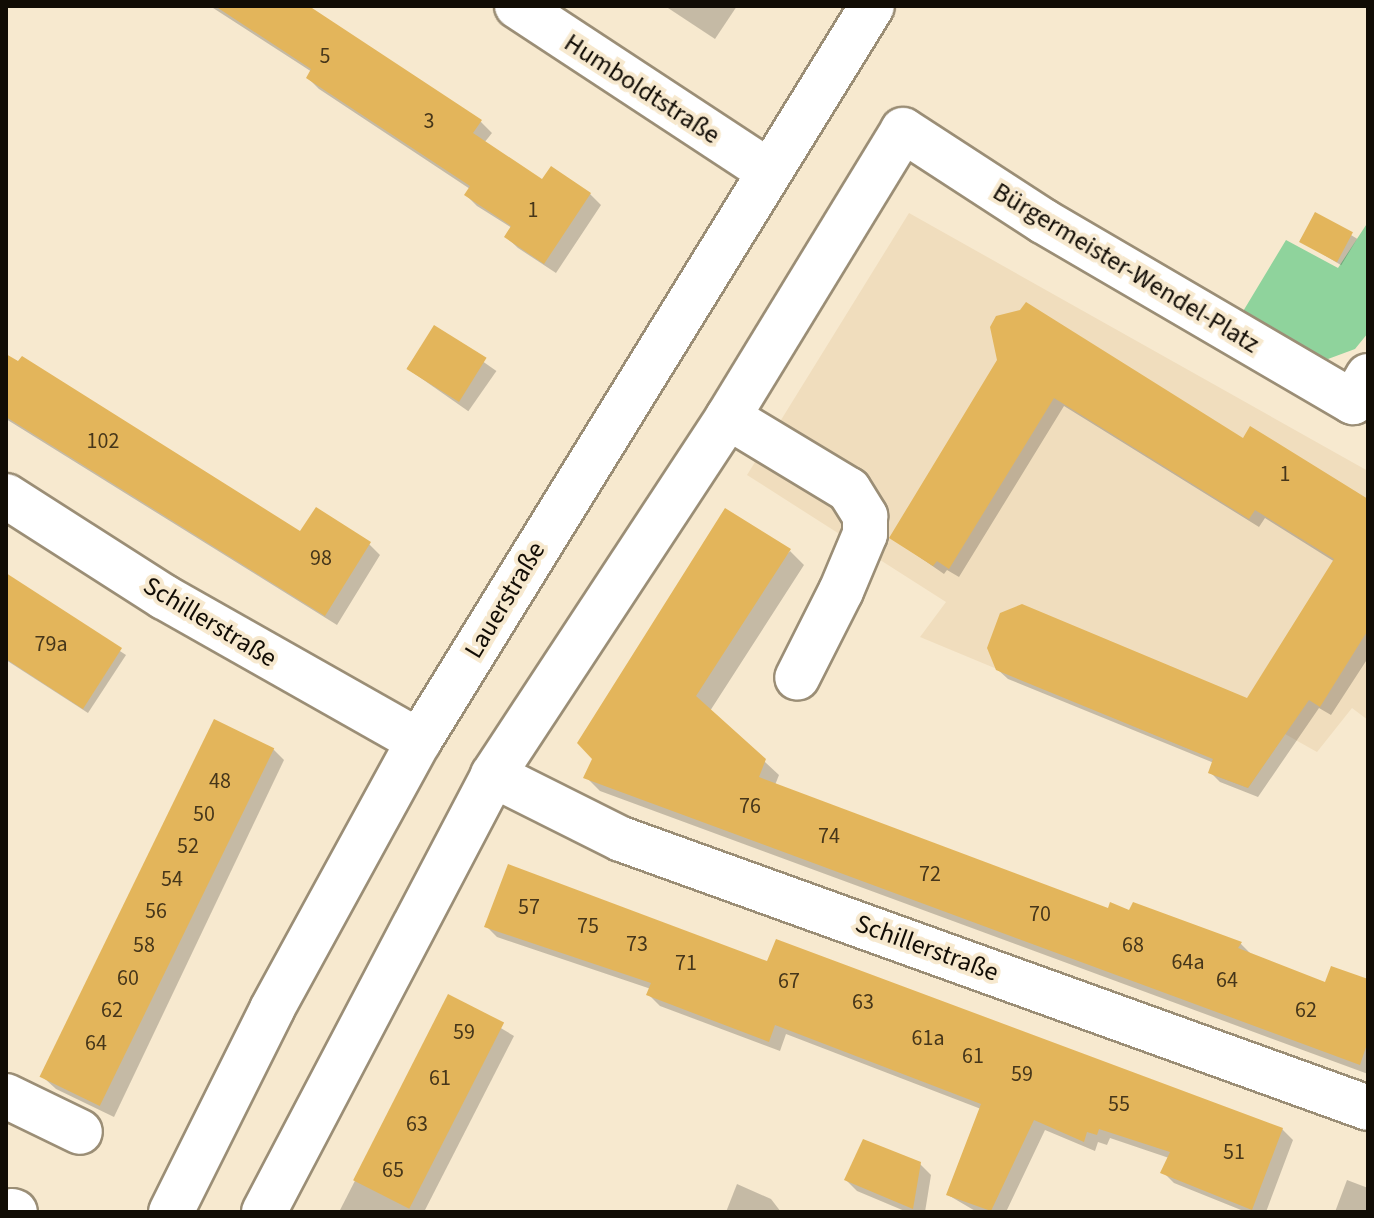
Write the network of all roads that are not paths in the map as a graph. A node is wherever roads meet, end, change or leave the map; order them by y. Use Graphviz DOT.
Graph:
graph roads {
  1 [pos="517,6"];
  2 [pos="872,6"];
  3 [pos="768,171"];
  4 [pos="1360,389"];
  5 [pos="728,417"];
  6 [pos="6,496"];
  7 [pos="797,678"];
  8 [pos="419,741"];
  9 [pos="493,775"];
  10 [pos="6,1096"];
  11 [pos="1368,1108"];
  12 [pos="80,1132"];
  13 [pos="171,1212"];
  14 [pos="264,1212"];
  1 -- 3 [label="street, Humboldtstraße"];
  2 -- 3 [label="street, Lauerstraße"];
  3 -- 8 [label="street, Lauerstraße"];
  4 -- 5 [label="street, Bürgermeister-Wendel-Platz"];
  5 -- 7 [label="street"];
  5 -- 9 [label="street"];
  6 -- 8 [label="street, Schillerstraße"];
  8 -- 13 [label="street, Lauerstraße"];
  9 -- 11 [label="street, Schillerstraße"];
  9 -- 14 [label="street"];
  10 -- 12 [label="street"];
}
